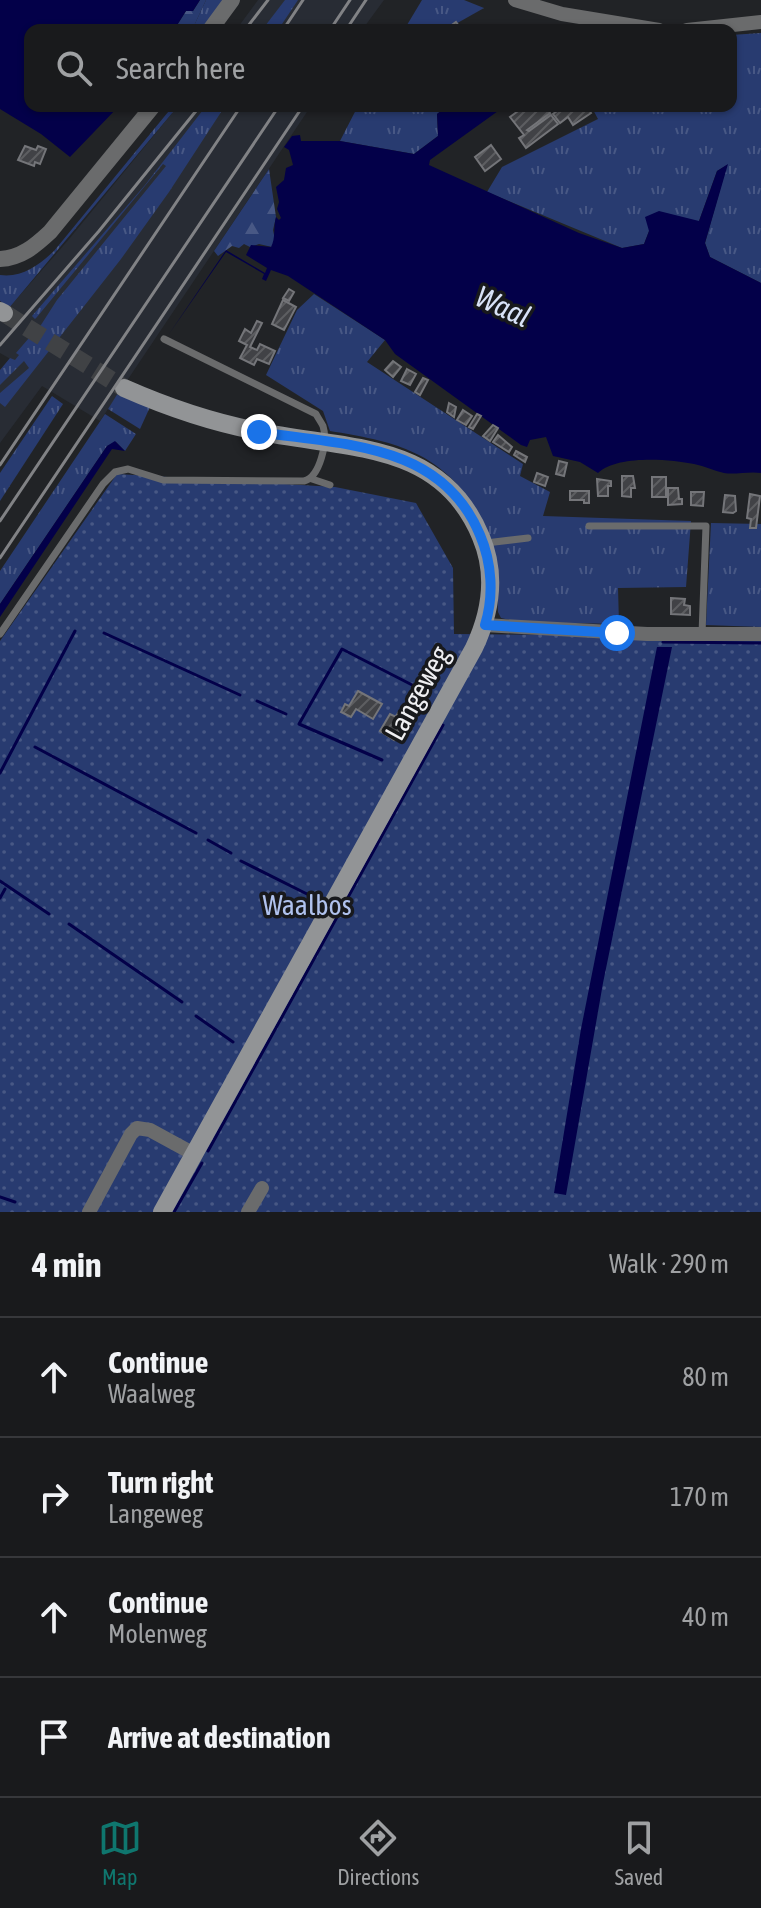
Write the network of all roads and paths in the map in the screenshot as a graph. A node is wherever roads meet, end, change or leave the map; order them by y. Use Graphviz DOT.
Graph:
graph roads {
  1 [pos="232,0"];
  2 [pos="515,0"];
  3 [pos="761,22"];
  4 [pos="214,24"];
  5 [pos="623,24"];
  6 [pos="737,25"];
  7 [pos="148,112"];
  8 [pos="0,259"];
  9 [pos="164,339"];
  10 [pos="124,388"];
  11 [pos="324,442"];
  12 [pos="312,479"];
  13 [pos="330,485"];
  14 [pos="589,526"];
  15 [pos="528,538"];
  16 [pos="484,543"];
  17 [pos="485,625"];
  18 [pos="0,634"];
  19 [pos="702,634"];
  20 [pos="761,634"];
  21 [pos="194,1154"];
  22 [pos="262,1188"];
  23 [pos="89,1212"];
  24 [pos="162,1212"];
  25 [pos="248,1212"];
  1 -- 4 [label="street"];
  2 -- 5 [label="street"];
  3 -- 6 [label="street"];
  7 -- 8 [label="street"];
  9 -- 11 [label="lane"];
  10 -- 11 [label="main road, Langeweg"];
  11 -- 12 [label="lane"];
  11 -- 16 [label="main road, Langeweg"];
  12 -- 13 [label="lane"];
  12 -- 18 [label="lane"];
  14 -- 19 [label="lane"];
  15 -- 16 [label="lane"];
  16 -- 17 [label="main road, Langeweg"];
  17 -- 19 [label="street"];
  17 -- 21 [label="main road, Langeweg"];
  19 -- 20 [label="street"];
  21 -- 23 [label="street"];
  21 -- 24 [label="main road, Langeweg"];
  22 -- 25 [label="street"];
}
